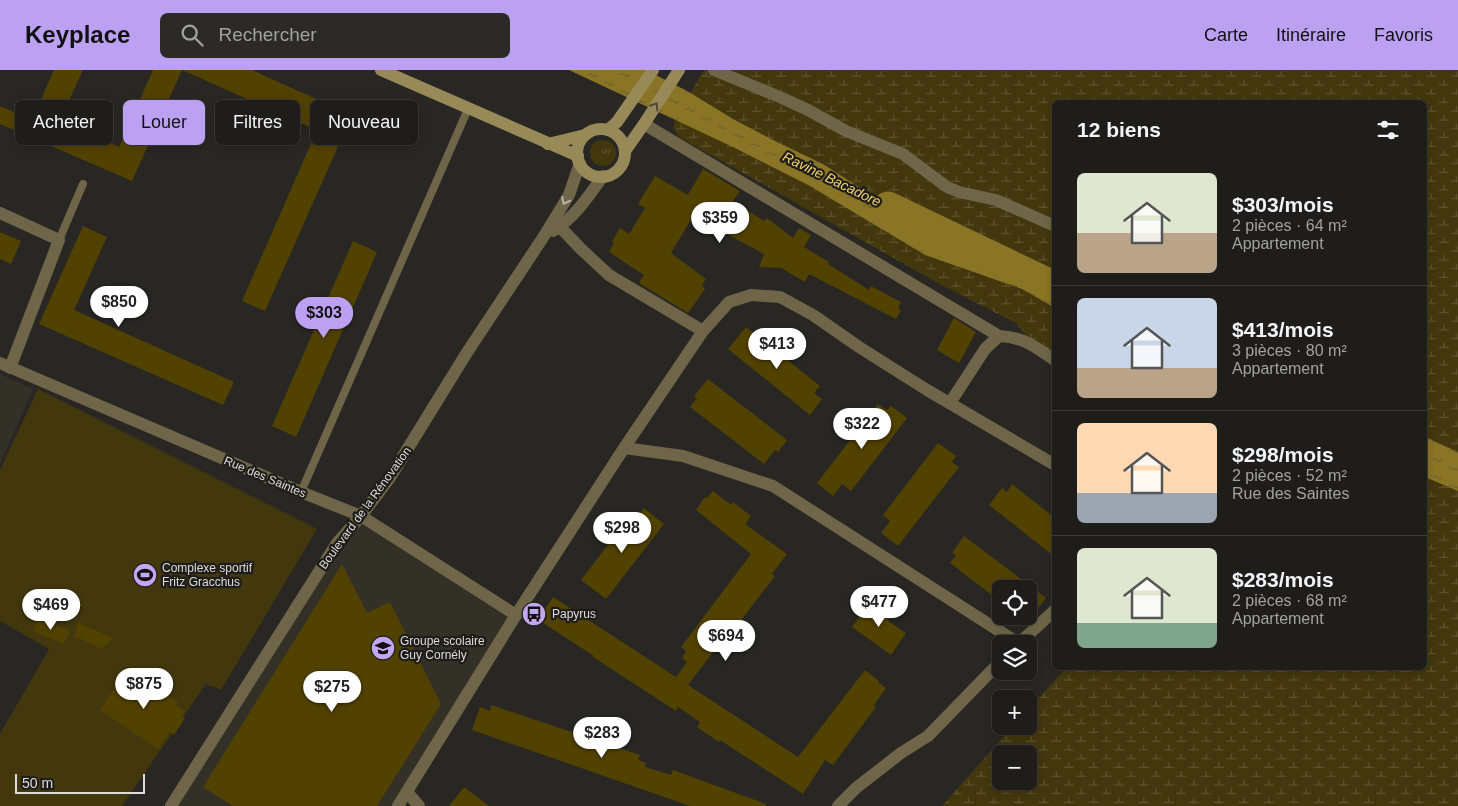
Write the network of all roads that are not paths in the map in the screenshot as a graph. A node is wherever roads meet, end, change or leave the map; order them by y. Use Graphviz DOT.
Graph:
graph roads {
  1 [pos="381,70"];
  2 [pos="653,70"];
  3 [pos="714,70"];
  4 [pos="677,73"];
  5 [pos="468,109"];
  6 [pos="644,124"];
  7 [pos="612,126"];
  8 [pos="585,135"];
  9 [pos="548,144"];
  10 [pos="625,150"];
  11 [pos="579,160"];
  12 [pos="603,176"];
  13 [pos="83,184"];
  14 [pos="0,213"];
  15 [pos="1052,225"];
  16 [pos="560,226"];
  17 [pos="544,236"];
  18 [pos="59,240"];
  19 [pos="703,331"];
  20 [pos="999,336"];
  21 [pos="1052,358"];
  22 [pos="5,366"];
  23 [pos="950,404"];
  24 [pos="624,448"];
  25 [pos="1052,463"];
  26 [pos="301,492"];
  27 [pos="361,516"];
  28 [pos="1052,613"];
  29 [pos="516,615"];
  30 [pos="1004,635"];
  31 [pos="1028,635"];
  32 [pos="992,670"];
  33 [pos="407,792"];
  34 [pos="171,806"];
  35 [pos="398,806"];
  36 [pos="419,806"];
  37 [pos="838,806"];
  1 -- 5 [label="main road"];
  2 -- 7 [label="main road"];
  3 -- 15 [label="street"];
  6 -- 4 [label="main road, one-way"];
  5 -- 9 [label="main road"];
  5 -- 26 [label="lane"];
  6 -- 10 [label="main road"];
  6 -- 20 [label="street"];
  7 -- 8 [label="main road"];
  7 -- 10 [label="main road"];
  8 -- 9 [label="main road"];
  8 -- 11 [label="main road"];
  9 -- 11 [label="main road"];
  10 -- 12 [label="main road"];
  11 -- 12 [label="main road"];
  11 -- 17 [label="street, Boulevard de la Rénovation, one-way"];
  12 -- 16 [label="street, Boulevard de la Rénovation"];
  13 -- 18 [label="lane"];
  14 -- 18 [label="street"];
  16 -- 17 [label="street, Boulevard de la Rénovation"];
  16 -- 19 [label="street"];
  17 -- 27 [label="street, Boulevard de la Rénovation"];
  18 -- 22 [label="street"];
  19 -- 23 [label="street"];
  19 -- 24 [label="street"];
  20 -- 21 [label="street"];
  20 -- 23 [label="street"];
  22 -- 26 [label="street, Rue des Saintes"];
  23 -- 25 [label="street"];
  24 -- 29 [label="street"];
  24 -- 30 [label="street"];
  26 -- 27 [label="street, Rue des Saintes"];
  27 -- 29 [label="street, Rue des Saintes"];
  27 -- 34 [label="street, Boulevard de la Rénovation"];
  28 -- 31 [label="street"];
  29 -- 33 [label="street"];
  32 -- 37 [label="street"];
  33 -- 35 [label="street"];
  33 -- 36 [label="street"];
}
